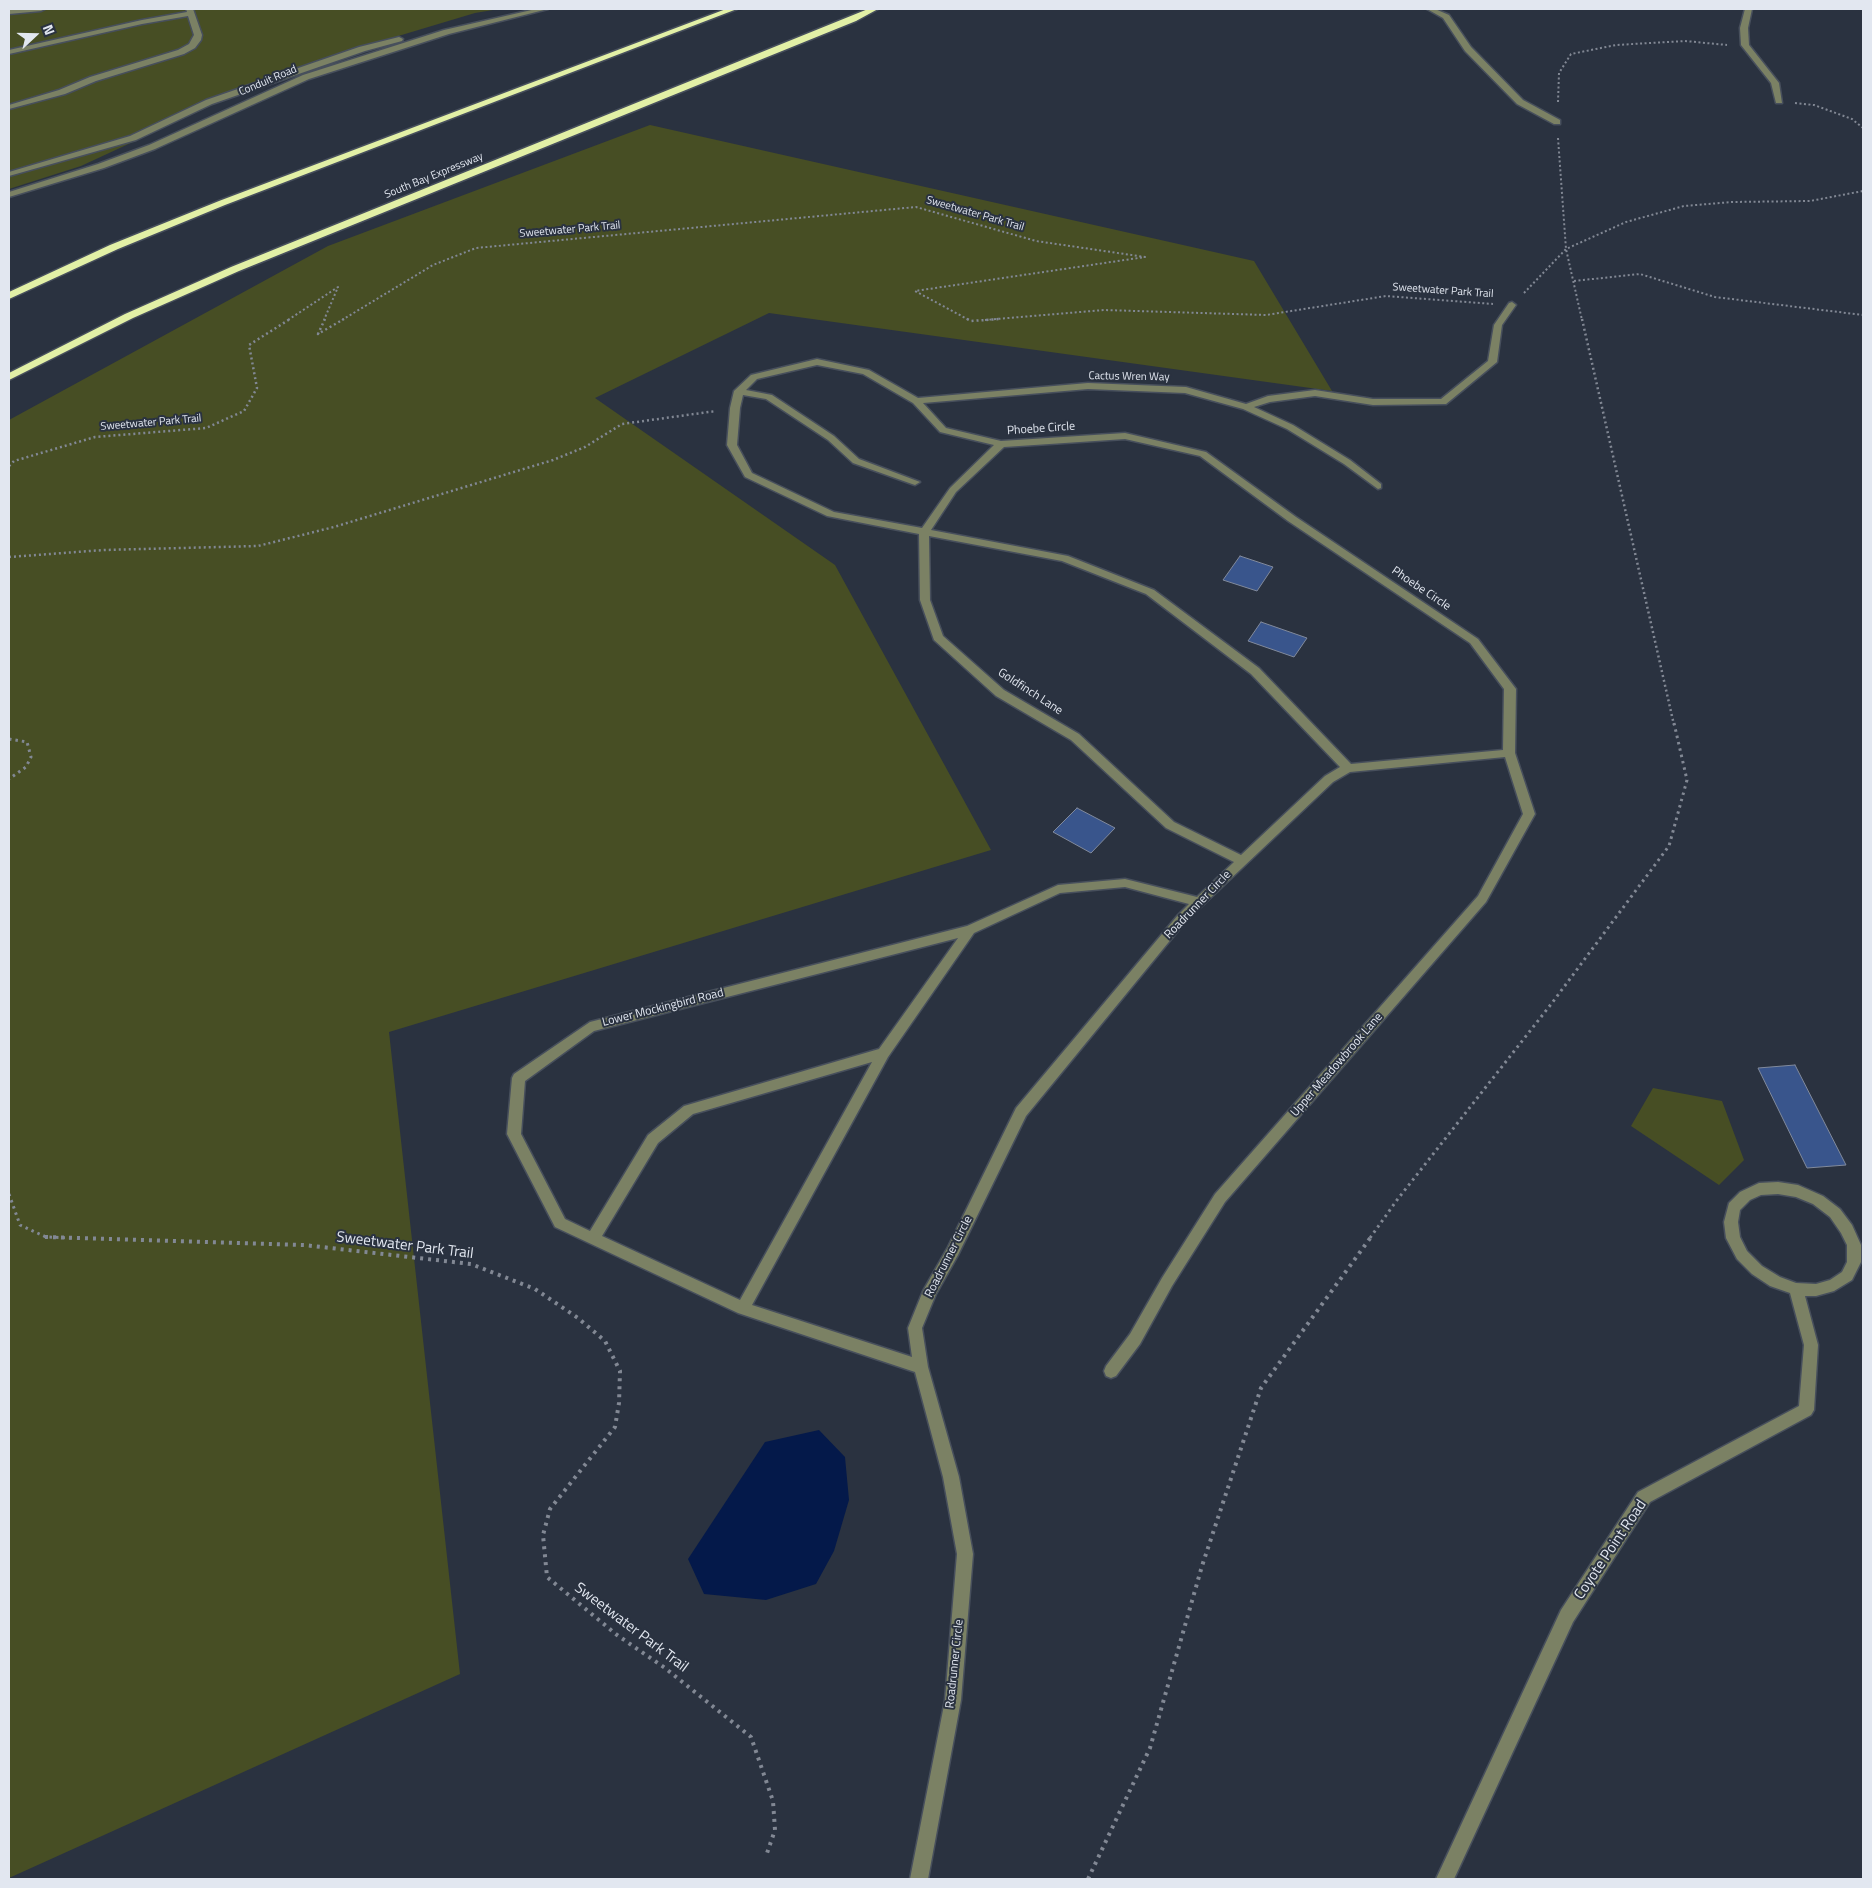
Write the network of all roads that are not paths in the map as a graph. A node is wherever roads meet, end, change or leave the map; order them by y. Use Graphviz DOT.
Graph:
graph roads {
  1 [pos="41,9"];
  2 [pos="510,9"];
  3 [pos="544,9"];
  4 [pos="733,9"];
  5 [pos="874,9"];
  6 [pos="1430,9"];
  7 [pos="1748,9"];
  8 [pos="9,12"];
  9 [pos="190,12"];
  10 [pos="9,52"];
  11 [pos="1779,101"];
  12 [pos="9,107"];
  13 [pos="1557,122"];
  14 [pos="9,174"];
  15 [pos="9,195"];
  16 [pos="9,296"];
  17 [pos="1512,305"];
  18 [pos="9,377"];
  19 [pos="738,391"];
  20 [pos="916,401"];
  21 [pos="1246,407"];
  22 [pos="1001,444"];
  23 [pos="915,482"];
  24 [pos="1378,486"];
  25 [pos="924,532"];
  26 [pos="1509,753"];
  27 [pos="1348,768"];
  28 [pos="1242,861"];
  29 [pos="1199,902"];
  30 [pos="970,930"];
  31 [pos="883,1053"];
  32 [pos="593,1239"];
  33 [pos="1796,1288"];
  34 [pos="743,1308"];
  35 [pos="921,1367"];
  36 [pos="1111,1371"];
  37 [pos="919,1879"];
  38 [pos="1444,1879"];
  1 -- 8 [label="street"];
  2 -- 14 [label="street"];
  3 -- 15 [label="street, Conduit Road"];
  4 -- 16 [label="highway"];
  5 -- 18 [label="highway, South Bay Expressway"];
  6 -- 13 [label="street"];
  7 -- 11 [label="street"];
  9 -- 10 [label="street"];
  9 -- 12 [label="street"];
  17 -- 21 [label="street"];
  19 -- 20 [label="street, Phoebe Circle"];
  19 -- 23 [label="street"];
  19 -- 25 [label="street"];
  20 -- 21 [label="street, Cactus Wren Way"];
  20 -- 22 [label="street, Phoebe Circle"];
  21 -- 24 [label="street, Cactus Wren Way"];
  22 -- 25 [label="street"];
  22 -- 26 [label="street, Phoebe Circle"];
  25 -- 27 [label="street"];
  25 -- 28 [label="street, Goldfinch Lane"];
  26 -- 27 [label="street"];
  26 -- 36 [label="street, Upper Meadowbrook Lane"];
  27 -- 28 [label="street, Roadrunner Circle"];
  28 -- 29 [label="street, Roadrunner Circle"];
  29 -- 30 [label="street, Lower Mockingbird Road"];
  29 -- 35 [label="street, Roadrunner Circle"];
  30 -- 31 [label="street"];
  30 -- 32 [label="street, Lower Mockingbird Road"];
  31 -- 32 [label="street"];
  31 -- 34 [label="street"];
  32 -- 34 [label="street, Lower Mockingbird Road"];
  33 -- 33 [label="street"];
  33 -- 38 [label="street, Coyote Point Road"];
  34 -- 35 [label="street, Lower Mockingbird Road"];
  35 -- 37 [label="street, Roadrunner Circle"];
}
